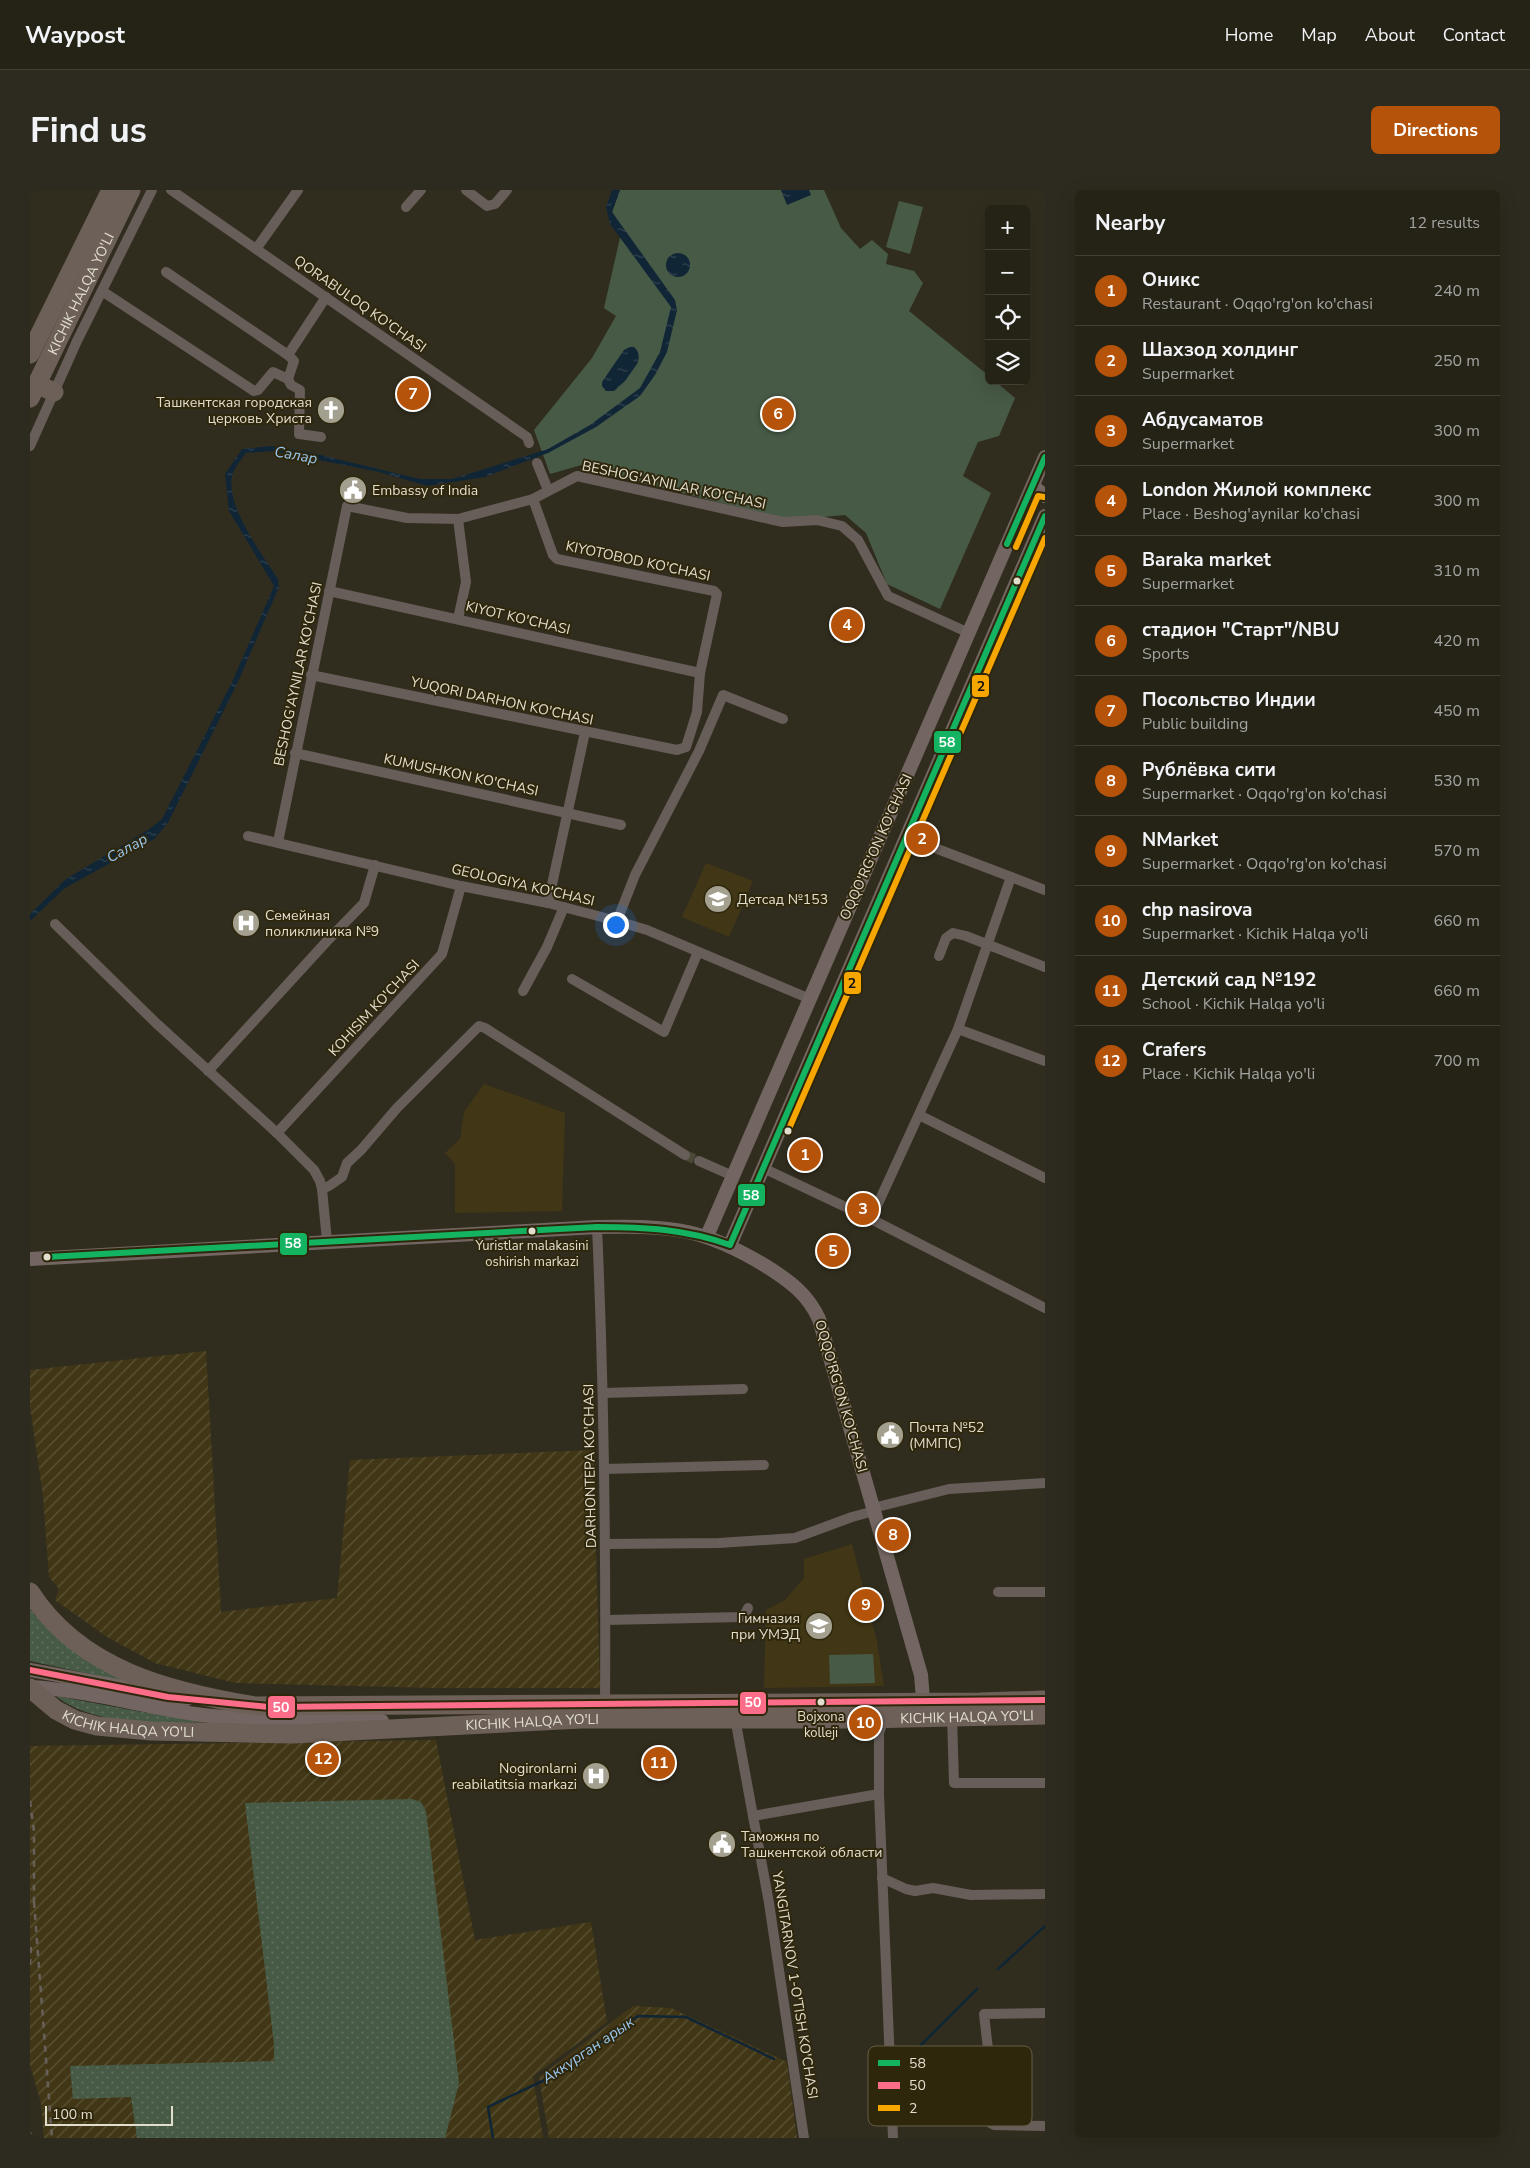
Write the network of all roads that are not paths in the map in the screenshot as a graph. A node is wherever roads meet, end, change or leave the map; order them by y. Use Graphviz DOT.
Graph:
graph roads {
  1 [pos="111,190"];
  2 [pos="131,190"];
  3 [pos="152,190"];
  4 [pos="171,190"];
  5 [pos="298,190"];
  6 [pos="421,190"];
  7 [pos="466,190"];
  8 [pos="508,190"];
  9 [pos="406,207"];
  10 [pos="256,249"];
  11 [pos="166,272"];
  12 [pos="102,292"];
  13 [pos="326,297"];
  14 [pos="30,354"];
  15 [pos="288,355"];
  16 [pos="288,379"];
  17 [pos="33,391"];
  18 [pos="54,392"];
  19 [pos="320,437"];
  20 [pos="529,444"];
  21 [pos="30,446"];
  22 [pos="1045,458"];
  23 [pos="537,463"];
  24 [pos="1039,487"];
  25 [pos="548,490"];
  26 [pos="1045,496"];
  27 [pos="533,499"];
  28 [pos="1045,516"];
  29 [pos="458,519"];
  30 [pos="329,591"];
  31 [pos="458,619"];
  32 [pos="969,633"];
  33 [pos="700,673"];
  34 [pos="311,675"];
  35 [pos="783,719"];
  36 [pos="586,732"];
  37 [pos="295,752"];
  38 [pos="568,813"];
  39 [pos="621,825"];
  40 [pos="884,829"];
  41 [pos="248,836"];
  42 [pos="906,837"];
  43 [pos="278,842"];
  44 [pos="375,865"];
  45 [pos="1010,877"];
  46 [pos="462,886"];
  47 [pos="1045,890"];
  48 [pos="548,903"];
  49 [pos="564,907"];
  50 [pos="617,921"];
  51 [pos="843,923"];
  52 [pos="55,924"];
  53 [pos="865,932"];
  54 [pos="987,945"];
  55 [pos="698,952"];
  56 [pos="939,956"];
  57 [pos="1045,967"];
  58 [pos="572,979"];
  59 [pos="523,991"];
  60 [pos="810,998"];
  61 [pos="958,1029"];
  62 [pos="1045,1061"];
  63 [pos="208,1071"];
  64 [pos="919,1114"];
  65 [pos="277,1133"];
  66 [pos="685,1154"];
  67 [pos="700,1161"];
  68 [pos="763,1168"];
  69 [pos="733,1176"];
  70 [pos="1045,1178"];
  71 [pos="322,1189"];
  72 [pos="871,1220"];
  73 [pos="597,1227"];
  74 [pos="707,1236"];
  75 [pos="327,1241"];
  76 [pos="730,1245"];
  77 [pos="30,1258"];
  78 [pos="1045,1308"];
  79 [pos="743,1389"];
  80 [pos="603,1394"];
  81 [pos="764,1465"];
  82 [pos="604,1469"];
  83 [pos="1045,1483"];
  84 [pos="874,1509"];
  85 [pos="606,1544"];
  86 [pos="30,1592"];
  87 [pos="998,1592"];
  88 [pos="1045,1592"];
  89 [pos="748,1608"];
  90 [pos="606,1620"];
  91 [pos="30,1670"];
  92 [pos="30,1687"];
  93 [pos="1045,1700"];
  94 [pos="255,1706"];
  95 [pos="886,1710"];
  96 [pos="923,1710"];
  97 [pos="605,1712"];
  98 [pos="1045,1715"];
  99 [pos="952,1717"];
  100 [pos="735,1718"];
  101 [pos="561,1720"];
  102 [pos="1045,1783"];
  103 [pos="879,1794"];
  104 [pos="753,1816"];
  105 [pos="882,1878"];
  106 [pos="1045,1894"];
  107 [pos="1045,2013"];
  108 [pos="889,2046"];
  109 [pos="988,2046"];
  110 [pos="1032,2126"];
  111 [pos="1045,2126"];
  112 [pos="804,2138"];
  1 -- 14 [label="highway, KICHIK HALQA YO'LI"];
  2 -- 17 [label="highway, KICHIK HALQA YO'LI"];
  3 -- 12 [label="street"];
  4 -- 10 [label="street, QORABULOQ KO'CHASI"];
  5 -- 10 [label="street"];
  6 -- 9 [label="street"];
  7 -- 8 [label="street"];
  10 -- 13 [label="street, QORABULOQ KO'CHASI"];
  11 -- 15 [label="street"];
  12 -- 16 [label="street"];
  12 -- 18 [label="street"];
  13 -- 15 [label="street"];
  13 -- 20 [label="street, QORABULOQ KO'CHASI"];
  15 -- 16 [label="street"];
  16 -- 19 [label="street"];
  17 -- 18 [label="highway"];
  18 -- 21 [label="street"];
  22 -- 24 [label="main road, OQQO'RG'ON KO'CHASI"];
  23 -- 25 [label="street"];
  24 -- 26 [label="main road"];
  24 -- 32 [label="main road, OQQO'RG'ON KO'CHASI"];
  25 -- 27 [label="street, BESHOG'AYNILAR KO'CHASI"];
  25 -- 32 [label="street, BESHOG'AYNILAR KO'CHASI"];
  27 -- 29 [label="street, BESHOG'AYNILAR KO'CHASI"];
  27 -- 33 [label="street, KIYOTOBOD KO'CHASI"];
  28 -- 42 [label="main road, OQQO'RG'ON KO'CHASI"];
  29 -- 30 [label="street, BESHOG'AYNILAR KO'CHASI"];
  29 -- 31 [label="street"];
  30 -- 31 [label="street, KIYOT KO'CHASI"];
  30 -- 34 [label="street, BESHOG'AYNILAR KO'CHASI"];
  31 -- 33 [label="street, KIYOT KO'CHASI"];
  32 -- 40 [label="main road, OQQO'RG'ON KO'CHASI"];
  33 -- 36 [label="street, YUQORI DARHON KO'CHASI"];
  34 -- 36 [label="street, YUQORI DARHON KO'CHASI"];
  34 -- 37 [label="street, BESHOG'AYNILAR KO'CHASI"];
  35 -- 50 [label="street"];
  36 -- 38 [label="street"];
  37 -- 38 [label="street, KUMUSHKON KO'CHASI"];
  37 -- 43 [label="street, BESHOG'AYNILAR KO'CHASI"];
  38 -- 39 [label="street, KUMUSHKON KO'CHASI"];
  38 -- 48 [label="street"];
  40 -- 42 [label="main road"];
  40 -- 51 [label="main road, OQQO'RG'ON KO'CHASI"];
  41 -- 43 [label="street, GEOLOGIYA KO'CHASI"];
  42 -- 45 [label="street"];
  42 -- 53 [label="main road, OQQO'RG'ON KO'CHASI"];
  43 -- 44 [label="street, GEOLOGIYA KO'CHASI"];
  44 -- 46 [label="street, GEOLOGIYA KO'CHASI"];
  44 -- 63 [label="street"];
  45 -- 47 [label="street"];
  45 -- 54 [label="street"];
  46 -- 48 [label="street, GEOLOGIYA KO'CHASI"];
  46 -- 65 [label="street, KOHISIM KO'CHASI"];
  48 -- 49 [label="street, GEOLOGIYA KO'CHASI"];
  49 -- 50 [label="street, GEOLOGIYA KO'CHASI"];
  49 -- 59 [label="street"];
  50 -- 55 [label="street, GEOLOGIYA KO'CHASI"];
  51 -- 53 [label="main road"];
  51 -- 60 [label="main road, OQQO'RG'ON KO'CHASI"];
  52 -- 63 [label="street"];
  53 -- 68 [label="main road, OQQO'RG'ON KO'CHASI"];
  54 -- 56 [label="street"];
  54 -- 57 [label="street"];
  54 -- 61 [label="street"];
  55 -- 58 [label="street"];
  55 -- 60 [label="street, GEOLOGIYA KO'CHASI"];
  60 -- 69 [label="main road, OQQO'RG'ON KO'CHASI"];
  61 -- 62 [label="street"];
  61 -- 64 [label="street"];
  63 -- 65 [label="street"];
  64 -- 70 [label="street"];
  64 -- 72 [label="street"];
  65 -- 71 [label="street"];
  66 -- 71 [label="street"];
  67 -- 69 [label="street"];
  68 -- 72 [label="street"];
  68 -- 76 [label="main road, OQQO'RG'ON KO'CHASI"];
  69 -- 74 [label="main road, OQQO'RG'ON KO'CHASI"];
  71 -- 75 [label="street"];
  72 -- 78 [label="street"];
  73 -- 74 [label="main road"];
  73 -- 75 [label="main road"];
  73 -- 80 [label="street, DARHONTEPA KO'CHASI"];
  74 -- 76 [label="main road"];
  75 -- 77 [label="main road"];
  76 -- 84 [label="main road, OQQO'RG'ON KO'CHASI"];
  79 -- 80 [label="street"];
  80 -- 82 [label="street, DARHONTEPA KO'CHASI"];
  81 -- 82 [label="street"];
  82 -- 85 [label="street, DARHONTEPA KO'CHASI"];
  83 -- 84 [label="street"];
  84 -- 85 [label="street"];
  84 -- 96 [label="main road, OQQO'RG'ON KO'CHASI"];
  85 -- 90 [label="street, DARHONTEPA KO'CHASI"];
  86 -- 94 [label="highway, KICHIK HALQA YO'LI"];
  87 -- 88 [label="street"];
  89 -- 90 [label="street"];
  90 -- 97 [label="street, DARHONTEPA KO'CHASI"];
  91 -- 94 [label="main road"];
  92 -- 101 [label="main road"];
  92 -- 101 [label="highway, KICHIK HALQA YO'LI"];
  93 -- 96 [label="highway, KICHIK HALQA YO'LI"];
  94 -- 97 [label="highway, KICHIK HALQA YO'LI"];
  95 -- 96 [label="highway, KICHIK HALQA YO'LI"];
  95 -- 97 [label="highway, KICHIK HALQA YO'LI"];
  95 -- 100 [label="highway, KICHIK HALQA YO'LI"];
  95 -- 103 [label="street"];
  96 -- 99 [label="highway, KICHIK HALQA YO'LI"];
  97 -- 100 [label="highway, KICHIK HALQA YO'LI"];
  97 -- 101 [label="highway, KICHIK HALQA YO'LI"];
  98 -- 99 [label="highway, KICHIK HALQA YO'LI"];
  99 -- 102 [label="street"];
  100 -- 104 [label="street, YANGITARNOV 1-O'TISH KO'CHASI"];
  103 -- 104 [label="street"];
  103 -- 105 [label="street"];
  104 -- 112 [label="street, YANGITARNOV 1-O'TISH KO'CHASI"];
  105 -- 106 [label="street"];
  105 -- 108 [label="street"];
  107 -- 109 [label="street"];
  110 -- 111 [label="street"];
}
